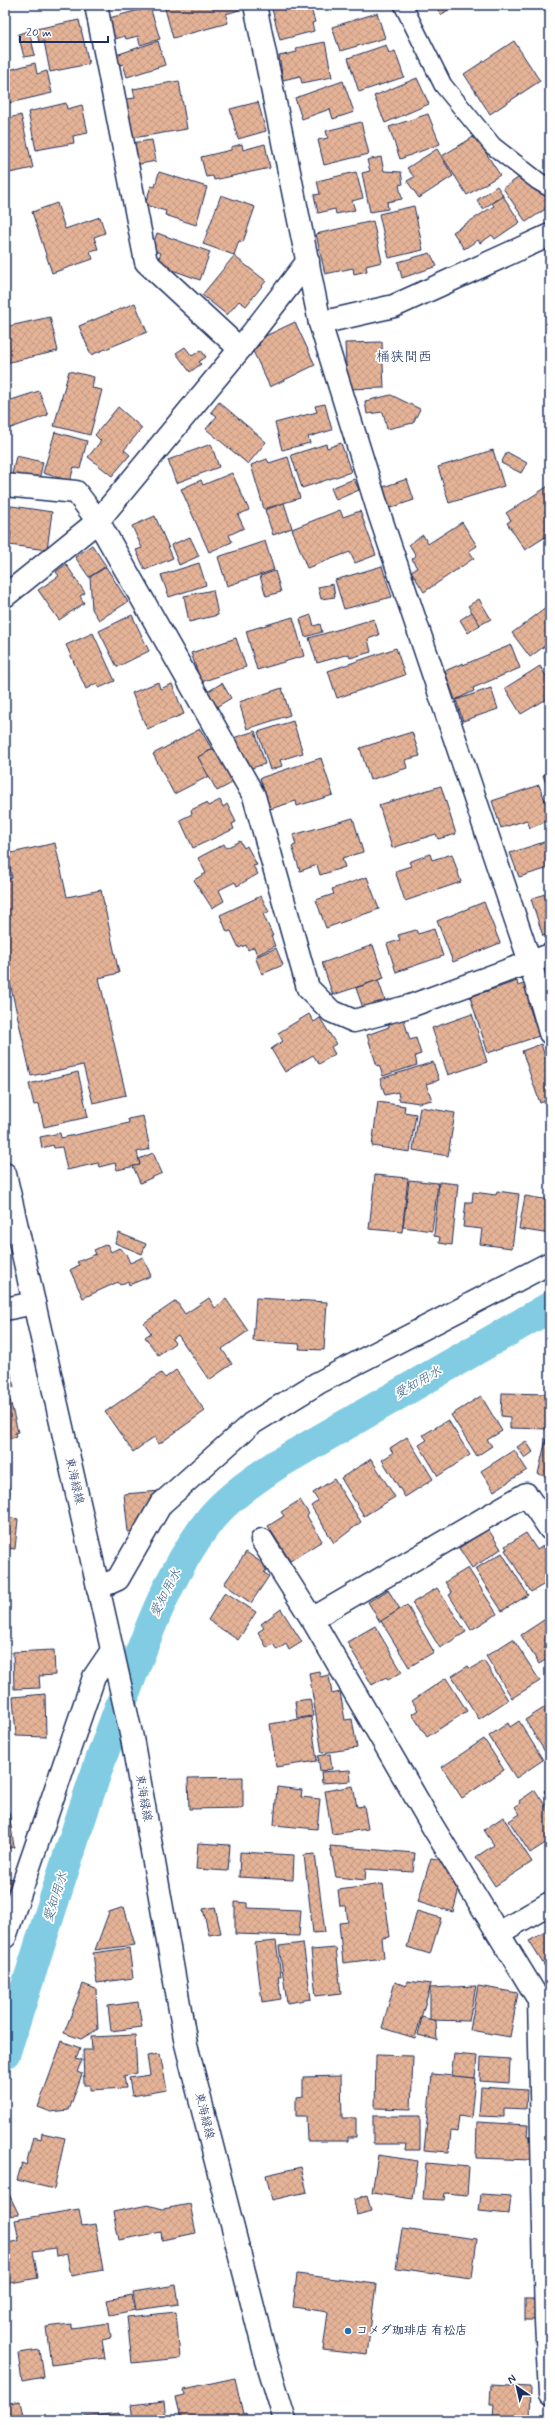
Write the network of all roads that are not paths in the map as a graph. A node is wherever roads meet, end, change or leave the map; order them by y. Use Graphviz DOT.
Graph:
graph roads {
  1 [pos="96,5"];
  2 [pos="255,5"];
  3 [pos="403,5"];
  4 [pos="550,188"];
  5 [pos="550,235"];
  6 [pos="308,261"];
  7 [pos="320,323"];
  8 [pos="240,349"];
  9 [pos="5,485"];
  10 [pos="98,521"];
  11 [pos="5,596"];
  12 [pos="540,959"];
  13 [pos="550,1032"];
  14 [pos="5,1174"];
  15 [pos="550,1263"];
  16 [pos="34,1303"];
  17 [pos="5,1309"];
  18 [pos="550,1528"];
  19 [pos="262,1540"];
  20 [pos="98,1588"];
  21 [pos="312,1619"];
  22 [pos="112,1656"];
  23 [pos="550,1903"];
  24 [pos="499,1933"];
  25 [pos="5,1937"];
  26 [pos="538,1999"];
  27 [pos="550,2018"];
  28 [pos="550,2394"];
  29 [pos="285,2420"];
  1 -- 8 [label="street"];
  2 -- 6 [label="street"];
  3 -- 4 [label="lane"];
  5 -- 7 [label="street"];
  6 -- 7 [label="street"];
  6 -- 8 [label="street"];
  7 -- 12 [label="street"];
  8 -- 10 [label="street"];
  9 -- 10 [label="street"];
  10 -- 11 [label="street"];
  10 -- 12 [label="street"];
  12 -- 13 [label="street"];
  14 -- 16 [label="street, 東海緑線"];
  15 -- 20 [label="street"];
  16 -- 17 [label="street"];
  16 -- 20 [label="street, 東海緑線"];
  18 -- 21 [label="street"];
  19 -- 21 [label="street"];
  20 -- 22 [label="street, 東海緑線"];
  21 -- 24 [label="street"];
  22 -- 25 [label="street"];
  22 -- 29 [label="street, 東海緑線"];
  23 -- 24 [label="street"];
  24 -- 26 [label="street"];
  26 -- 27 [label="street"];
  26 -- 28 [label="street"];
}
